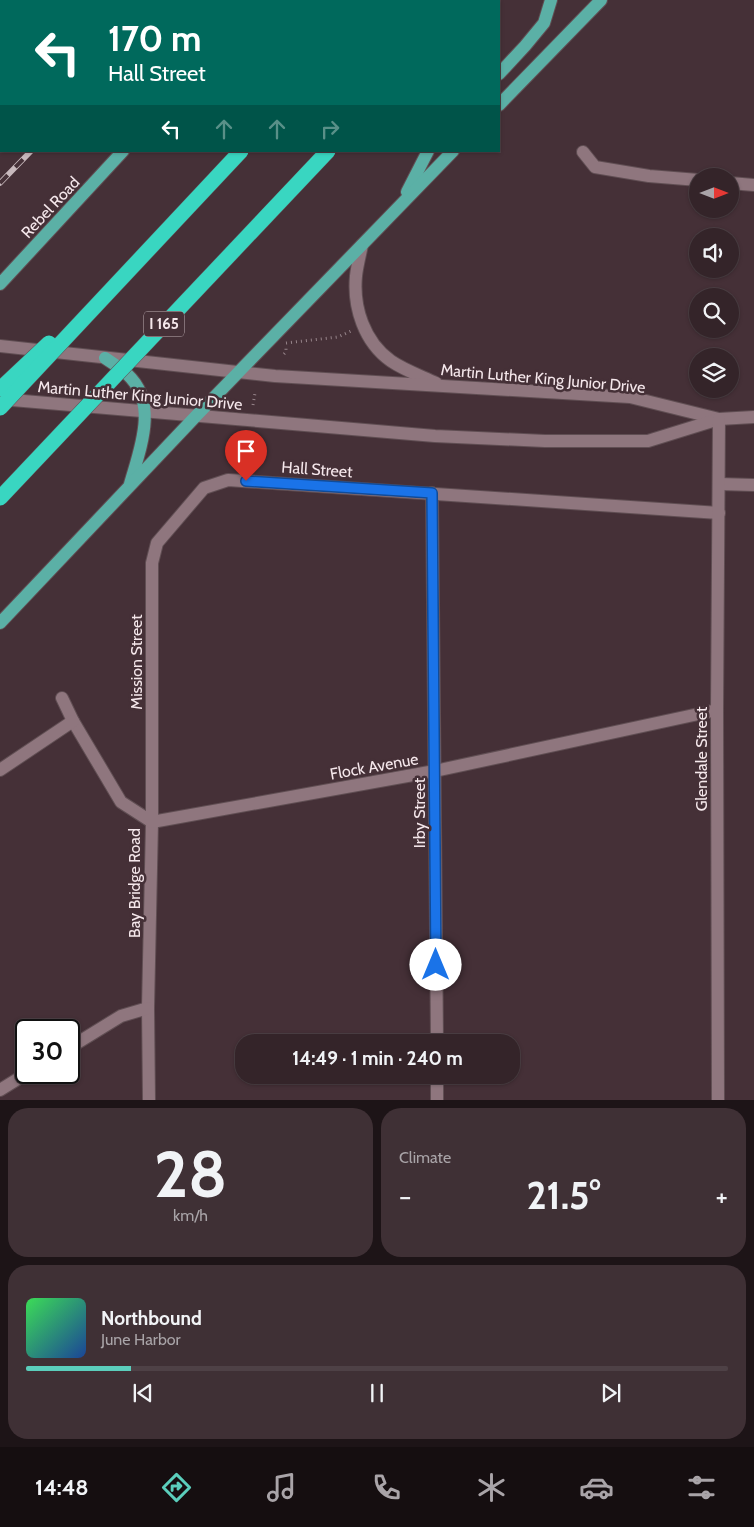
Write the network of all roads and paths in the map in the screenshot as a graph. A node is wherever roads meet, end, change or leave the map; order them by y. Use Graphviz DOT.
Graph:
graph roads {
  1 [pos="551,0"];
  2 [pos="601,0"];
  3 [pos="500,73"];
  4 [pos="500,104"];
  5 [pos="122,152"];
  6 [pos="240,152"];
  7 [pos="327,152"];
  8 [pos="427,152"];
  9 [pos="452,152"];
  10 [pos="583,152"];
  11 [pos="689,179"];
  12 [pos="739,184"];
  13 [pos="754,185"];
  14 [pos="400,205"];
  15 [pos="157,241"];
  16 [pos="362,245"];
  17 [pos="0,284"];
  18 [pos="351,330"];
  19 [pos="0,346"];
  20 [pos="284,354"];
  21 [pos="105,358"];
  22 [pos="240,372"];
  23 [pos="440,386"];
  24 [pos="0,388"];
  25 [pos="254,393"];
  26 [pos="0,399"];
  27 [pos="0,408"];
  28 [pos="253,408"];
  29 [pos="145,411"];
  30 [pos="196,416"];
  31 [pos="754,417"];
  32 [pos="719,419"];
  33 [pos="719,484"];
  34 [pos="754,485"];
  35 [pos="129,486"];
  36 [pos="432,493"];
  37 [pos="0,498"];
  38 [pos="183,513"];
  39 [pos="719,513"];
  40 [pos="0,623"];
  41 [pos="62,698"];
  42 [pos="717,710"];
  43 [pos="73,721"];
  44 [pos="0,770"];
  45 [pos="435,771"];
  46 [pos="152,822"];
  47 [pos="148,1008"];
  48 [pos="437,1034"];
  49 [pos="80,1041"];
  50 [pos="15,1081"];
  51 [pos="437,1084"];
  52 [pos="0,1090"];
  53 [pos="149,1100"];
  54 [pos="437,1100"];
  55 [pos="718,1100"];
  1 -- 3 [label="main road"];
  2 -- 4 [label="main road"];
  5 -- 17 [label="main road, Rebel Road"];
  6 -- 15 [label="highway, bridge"];
  7 -- 37 [label="highway, I 165, bridge"];
  8 -- 14 [label="main road"];
  9 -- 14 [label="main road"];
  10 -- 11 [label="street"];
  12 -- 13 [label="street"];
  14 -- 16 [label="main road"];
  15 -- 24 [label="highway, bridge"];
  15 -- 27 [label="highway, bridge"];
  16 -- 22 [label="main road"];
  16 -- 23 [label="street"];
  18 -- 20 [label="path"];
  19 -- 21 [label="street, Martin Luther King Junior Drive"];
  21 -- 22 [label="street, Martin Luther King Junior Drive"];
  21 -- 29 [label="main road"];
  22 -- 23 [label="street, Martin Luther King Junior Drive"];
  22 -- 30 [label="main road"];
  23 -- 32 [label="street, Martin Luther King Junior Drive"];
  25 -- 28 [label="path"];
  26 -- 29 [label="street, Martin Luther King Junior Drive"];
  29 -- 30 [label="street, Martin Luther King Junior Drive"];
  29 -- 35 [label="main road"];
  30 -- 32 [label="street, Martin Luther King Junior Drive"];
  30 -- 35 [label="main road"];
  31 -- 32 [label="street"];
  32 -- 33 [label="street, Glendale Street"];
  33 -- 34 [label="street"];
  33 -- 39 [label="street, Glendale Street"];
  35 -- 40 [label="main road"];
  36 -- 38 [label="street, Hall Street"];
  36 -- 39 [label="street, Hall Street"];
  36 -- 45 [label="street, Irby Street"];
  38 -- 46 [label="street, Mission Street"];
  39 -- 42 [label="street, Glendale Street"];
  41 -- 43 [label="street, Bay Bridge Road"];
  42 -- 45 [label="street, Flock Avenue"];
  42 -- 55 [label="street, Glendale Street"];
  43 -- 44 [label="street"];
  43 -- 46 [label="street, Bay Bridge Road"];
  45 -- 46 [label="street, Flock Avenue"];
  45 -- 48 [label="street, Irby Street"];
  46 -- 47 [label="street, Bay Bridge Road"];
  47 -- 49 [label="street"];
  47 -- 53 [label="street, Bay Bridge Road"];
  50 -- 52 [label="street"];
  51 -- 54 [label="street"];
}
